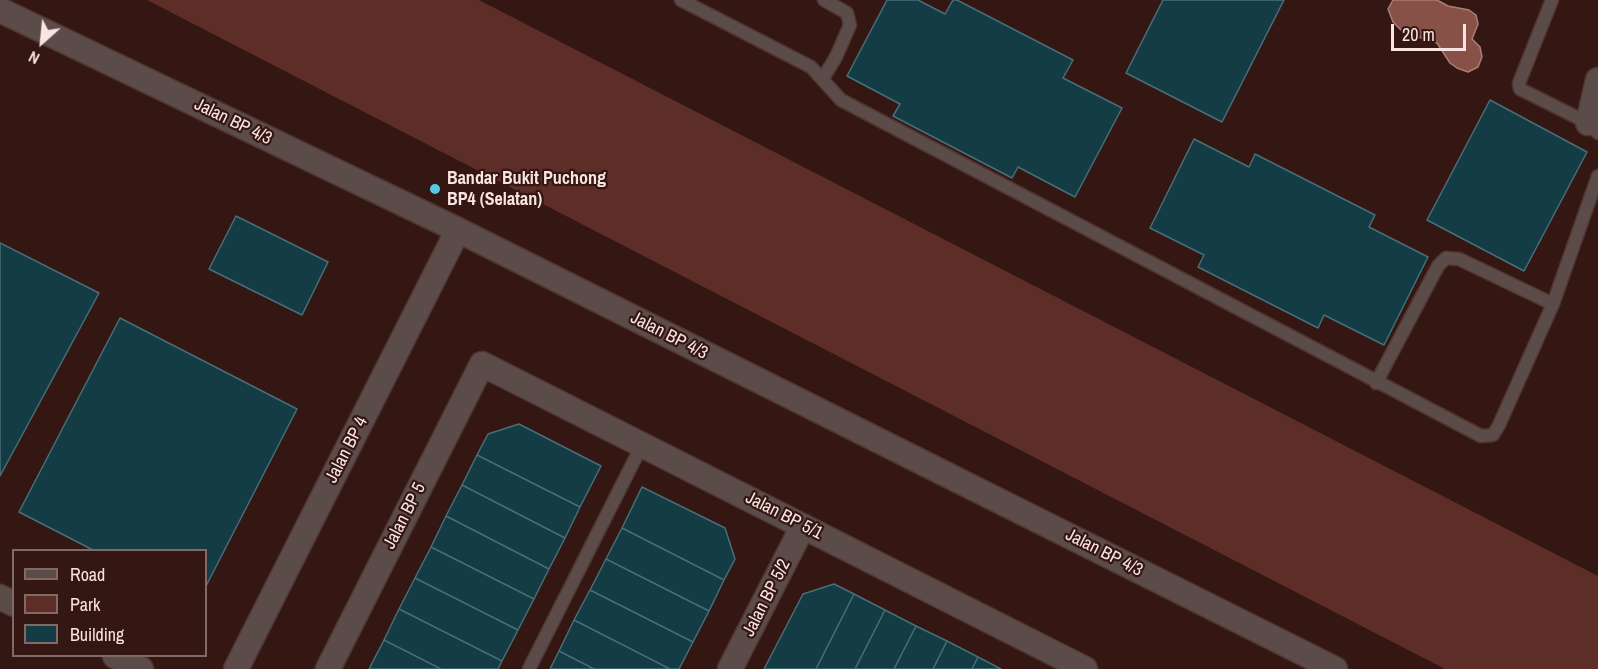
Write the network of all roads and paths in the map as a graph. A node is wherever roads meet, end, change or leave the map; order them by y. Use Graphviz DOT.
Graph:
graph roads {
  1 [pos="681,0"];
  2 [pos="824,0"];
  3 [pos="1552,0"];
  4 [pos="0,10"];
  5 [pos="823,78"];
  6 [pos="1598,80"];
  7 [pos="1593,128"];
  8 [pos="1598,176"];
  9 [pos="458,230"];
  10 [pos="1553,304"];
  11 [pos="482,364"];
  12 [pos="1376,383"];
  13 [pos="642,445"];
  14 [pos="803,526"];
  15 [pos="117,657"];
  16 [pos="141,669"];
  17 [pos="236,669"];
  18 [pos="328,669"];
  19 [pos="529,669"];
  20 [pos="730,669"];
  21 [pos="1085,669"];
  22 [pos="1335,669"];
  1 -- 5 [label="lane"];
  2 -- 5 [label="lane"];
  3 -- 7 [label="lane"];
  4 -- 9 [label="street, Jalan BP 4/3"];
  5 -- 12 [label="lane"];
  6 -- 7 [label="street"];
  8 -- 10 [label="lane"];
  9 -- 17 [label="street, Jalan BP 4"];
  9 -- 22 [label="street, Jalan BP 4/3"];
  10 -- 12 [label="lane"];
  10 -- 12 [label="lane"];
  11 -- 13 [label="street, Jalan BP 5/1"];
  11 -- 18 [label="street, Jalan BP 5"];
  13 -- 14 [label="street, Jalan BP 5/1"];
  13 -- 19 [label="lane"];
  14 -- 20 [label="street, Jalan BP 5/2"];
  14 -- 21 [label="street, Jalan BP 5/1"];
  15 -- 16 [label="street"];
}
